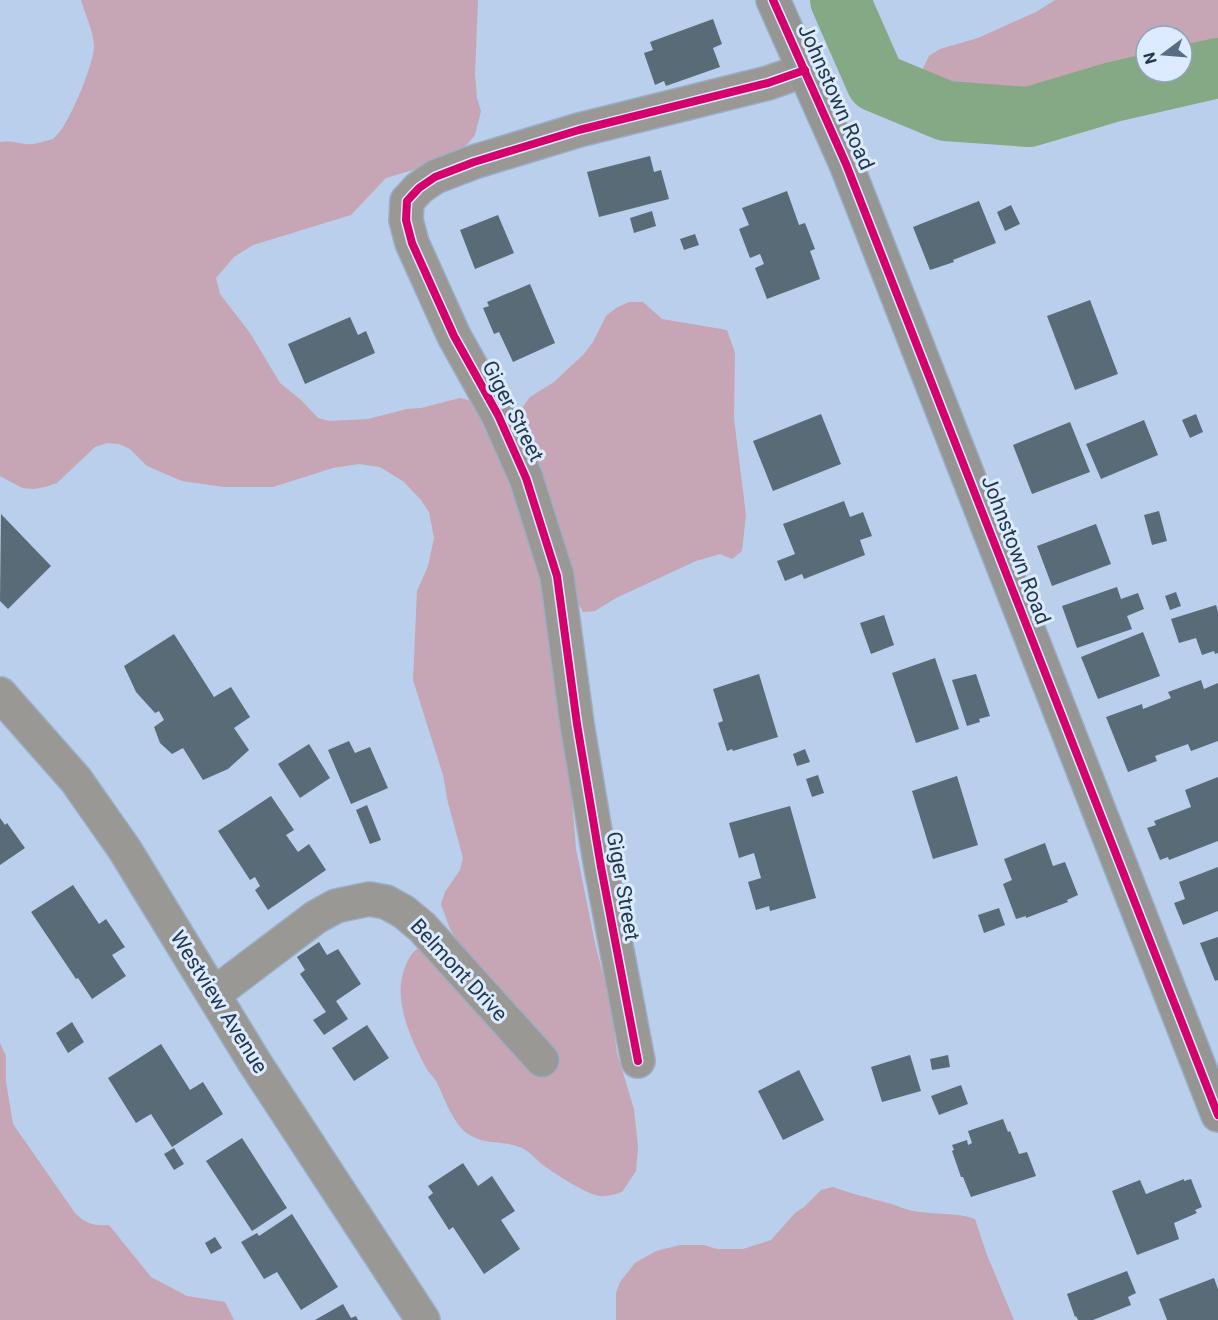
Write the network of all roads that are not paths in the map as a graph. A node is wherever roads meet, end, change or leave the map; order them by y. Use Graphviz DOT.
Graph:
graph roads {
  1 [pos="773,0"];
  2 [pos="805,70"];
  3 [pos="0,694"];
  4 [pos="214,994"];
  5 [pos="542,1060"];
  6 [pos="638,1061"];
  7 [pos="1218,1115"];
  8 [pos="423,1320"];
  1 -- 2 [label="street, Johnstown Road"];
  2 -- 6 [label="street, Giger Street"];
  2 -- 7 [label="street, Johnstown Road"];
  3 -- 4 [label="street, Westview Avenue"];
  4 -- 5 [label="street, Belmont Drive"];
  4 -- 8 [label="street, Westview Avenue"];
}
